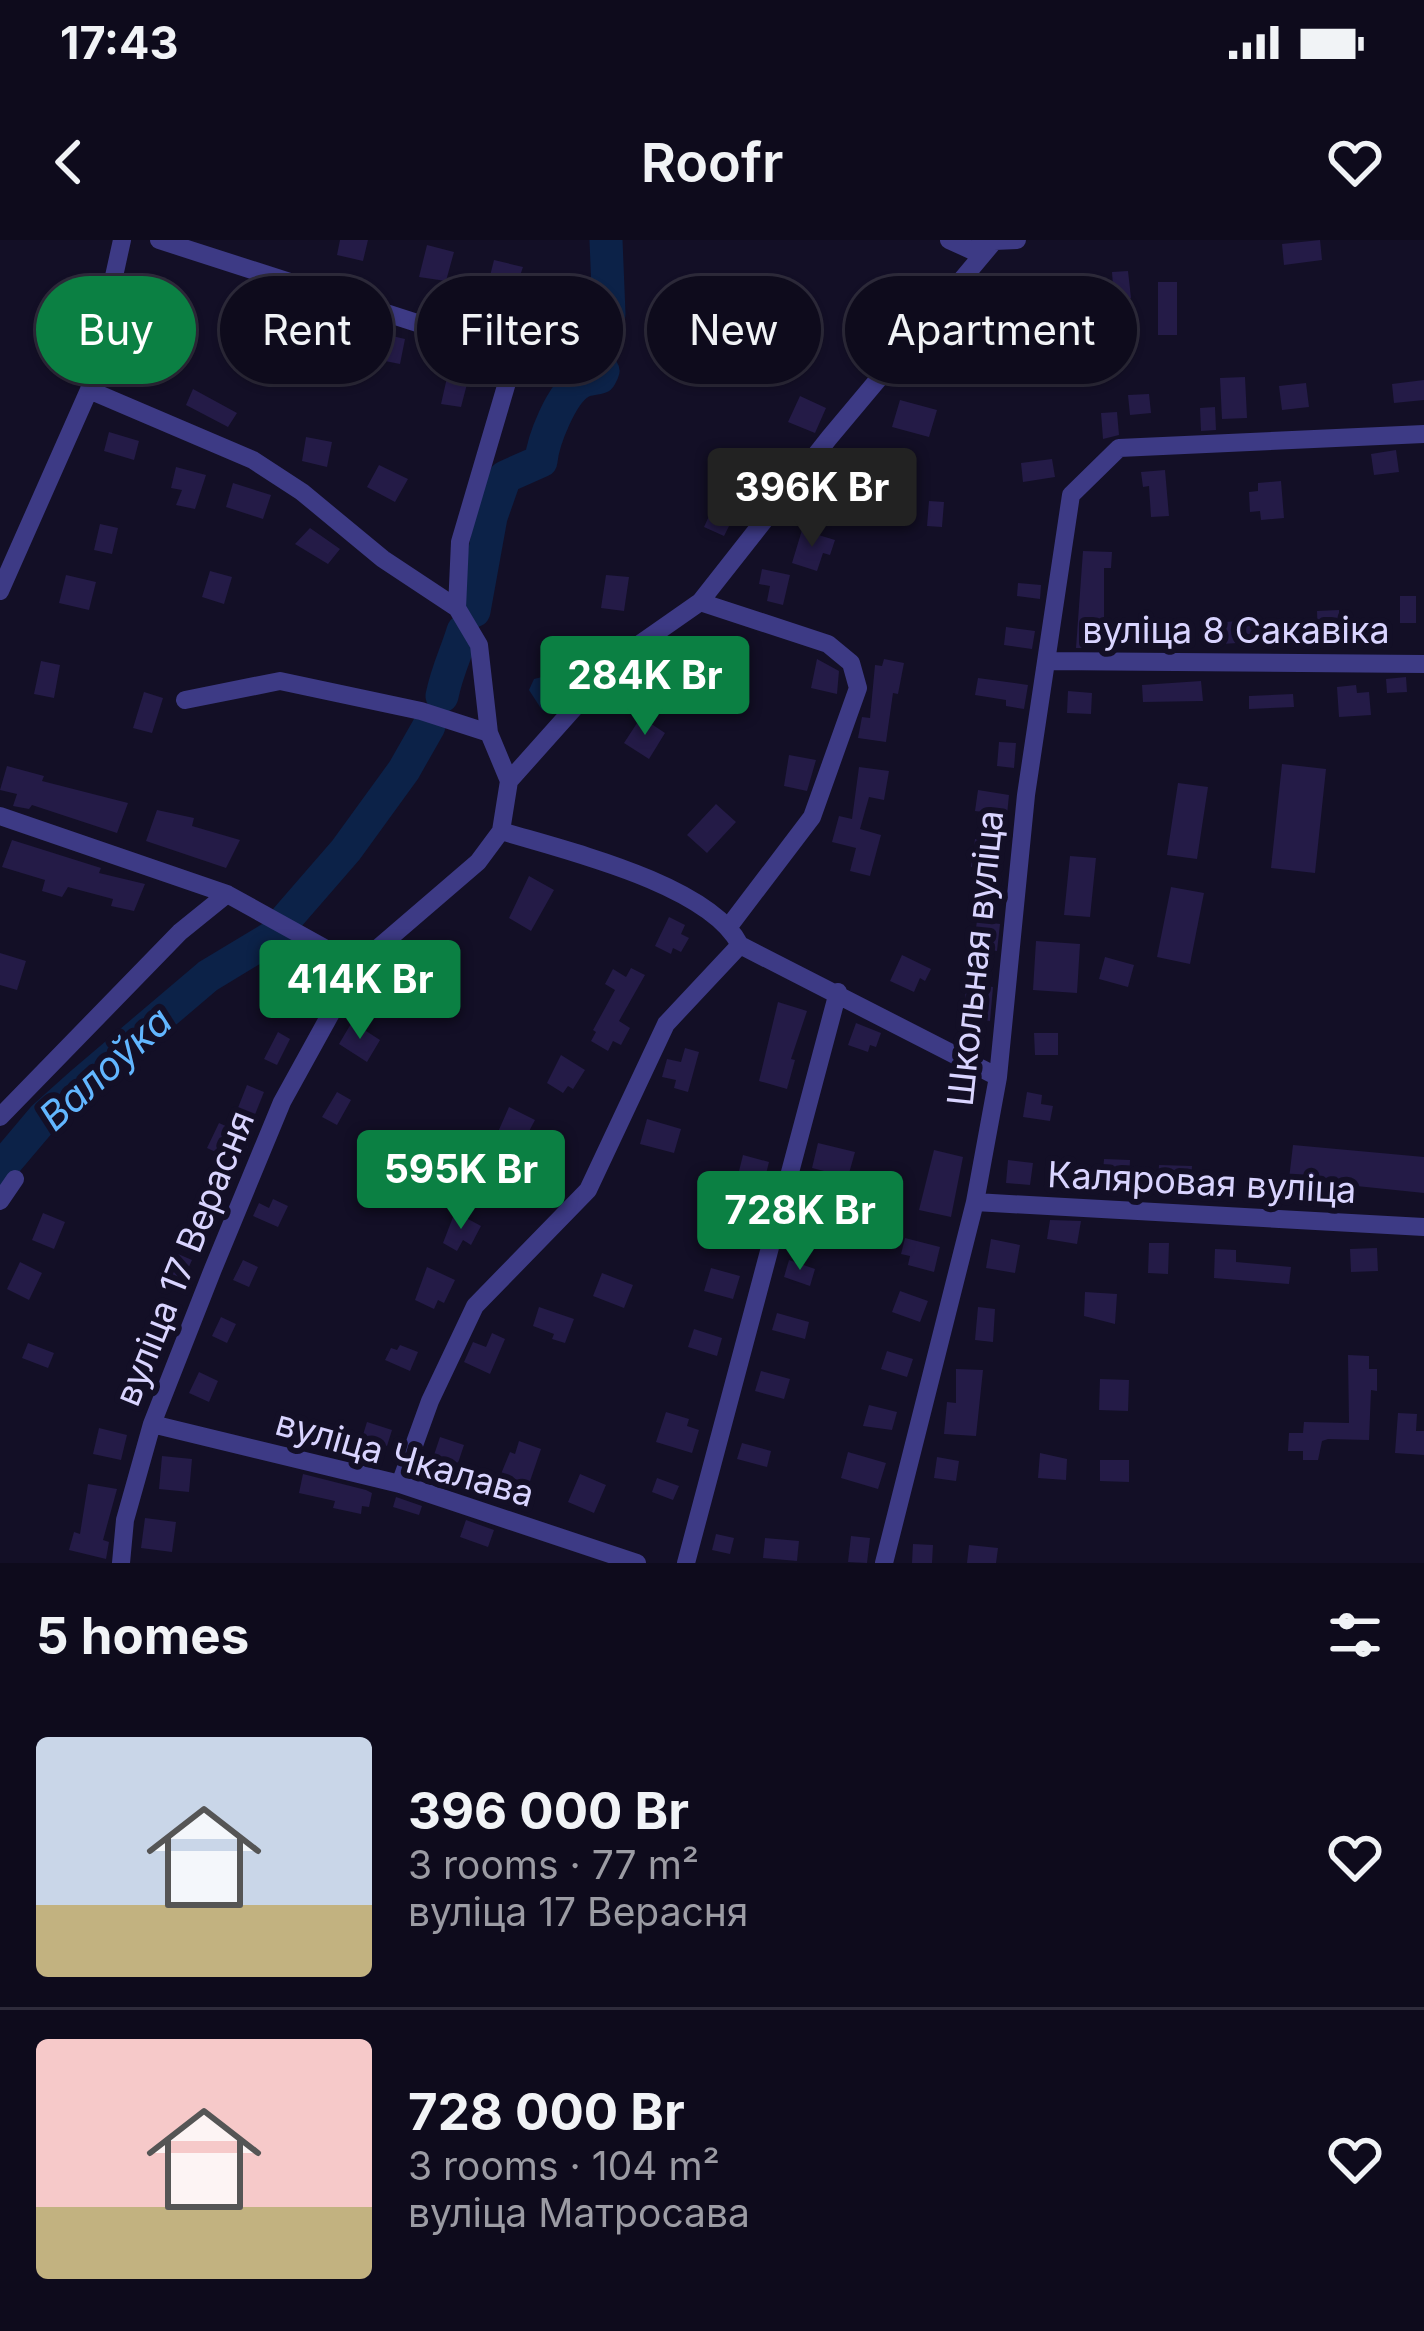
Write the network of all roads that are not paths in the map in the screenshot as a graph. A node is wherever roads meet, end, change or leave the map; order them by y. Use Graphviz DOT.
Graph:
graph roads {
  1 [pos="122,240"];
  2 [pos="159,240"];
  3 [pos="949,240"];
  4 [pos="1017,240"];
  5 [pos="995,241"];
  6 [pos="89,390"];
  7 [pos="1424,434"];
  8 [pos="0,592"];
  9 [pos="700,602"];
  10 [pos="457,608"];
  11 [pos="1046,661"];
  12 [pos="1424,664"];
  13 [pos="185,700"];
  14 [pos="489,733"];
  15 [pos="509,781"];
  16 [pos="0,816"];
  17 [pos="501,831"];
  18 [pos="227,894"];
  19 [pos="730,925"];
  20 [pos="740,945"];
  21 [pos="357,966"];
  22 [pos="838,992"];
  23 [pos="998,1077"];
  24 [pos="0,1117"];
  25 [pos="15,1179"];
  26 [pos="0,1201"];
  27 [pos="975,1202"];
  28 [pos="1424,1227"];
  29 [pos="152,1424"];
  30 [pos="400,1484"];
  31 [pos="121,1563"];
  32 [pos="637,1563"];
  33 [pos="686,1563"];
  34 [pos="884,1563"];
  1 -- 6 [label="street"];
  2 -- 10 [label="street"];
  3 -- 5 [label="street"];
  4 -- 5 [label="street"];
  5 -- 9 [label="street"];
  6 -- 8 [label="street"];
  6 -- 10 [label="street"];
  7 -- 11 [label="street, Школьная вуліца"];
  9 -- 15 [label="street"];
  9 -- 19 [label="street"];
  10 -- 14 [label="street"];
  11 -- 12 [label="street, вуліца 8 Сакавіка"];
  11 -- 23 [label="street, Школьная вуліца"];
  13 -- 14 [label="street"];
  14 -- 15 [label="street"];
  15 -- 17 [label="street"];
  16 -- 18 [label="street"];
  17 -- 19 [label="street"];
  17 -- 21 [label="street, вуліца 17 Верасня"];
  18 -- 21 [label="street"];
  18 -- 24 [label="street"];
  19 -- 20 [label="street"];
  20 -- 22 [label="street"];
  20 -- 30 [label="street"];
  21 -- 29 [label="street, вуліца 17 Верасня"];
  22 -- 23 [label="street"];
  22 -- 33 [label="street"];
  23 -- 27 [label="street, Школьная вуліца"];
  25 -- 26 [label="street"];
  27 -- 28 [label="street, Каляровая вуліца"];
  27 -- 34 [label="street, Школьная вуліца"];
  29 -- 30 [label="street, вуліца Чкалава"];
  29 -- 31 [label="street, вуліца 17 Верасня"];
  30 -- 32 [label="street, вуліца Чкалава"];
}
